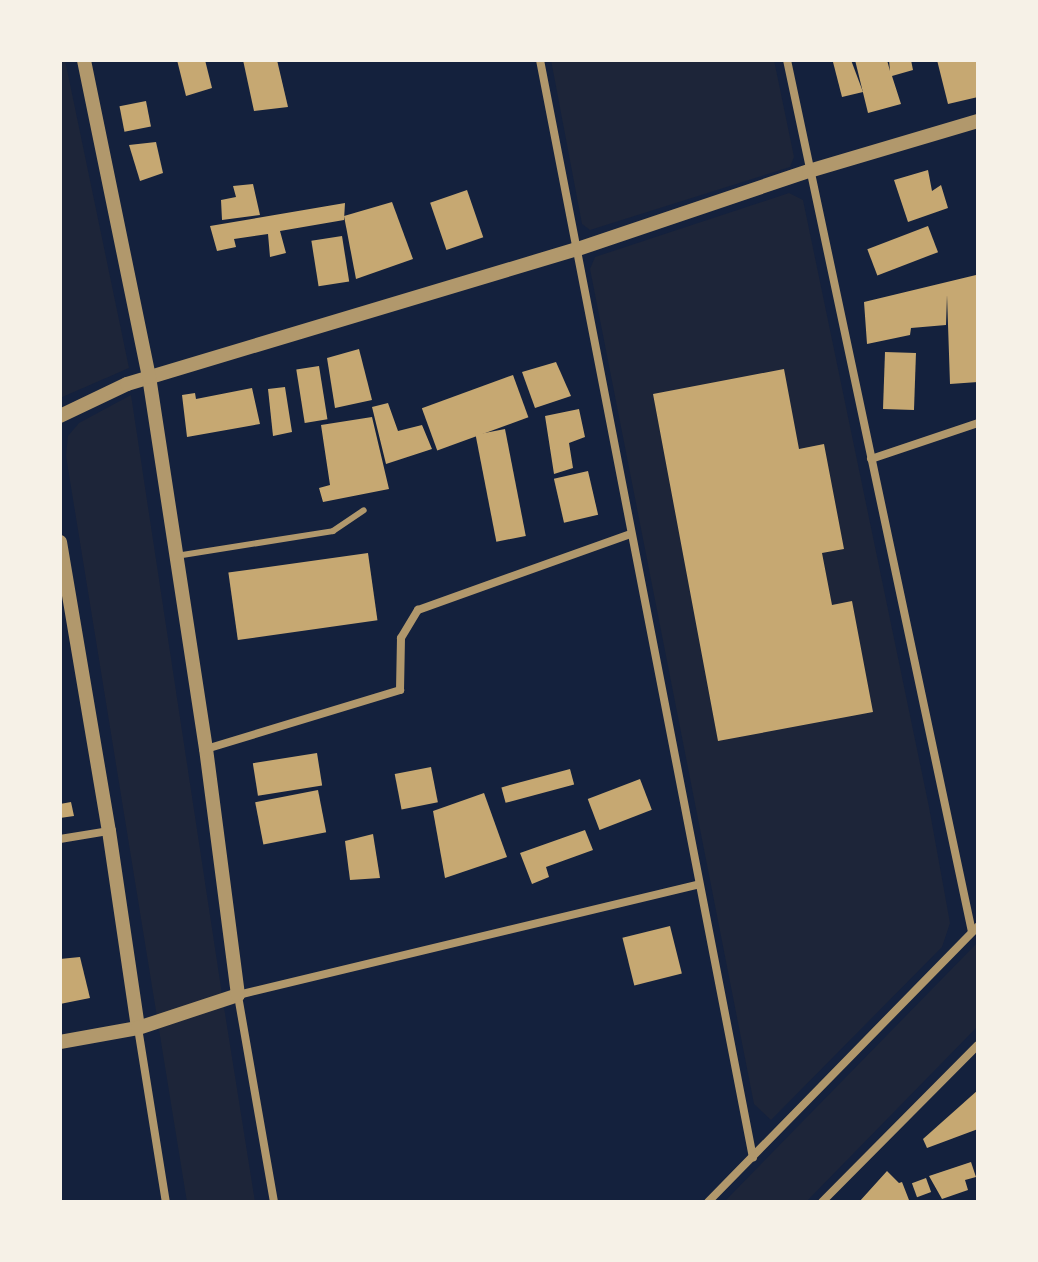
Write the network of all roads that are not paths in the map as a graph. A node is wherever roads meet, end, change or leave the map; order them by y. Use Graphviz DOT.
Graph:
graph roads {
  1 [pos="84,60"];
  2 [pos="540,60"];
  3 [pos="787,60"];
  4 [pos="978,121"];
  5 [pos="809,171"];
  6 [pos="575,250"];
  7 [pos="149,377"];
  8 [pos="60,416"];
  9 [pos="978,423"];
  10 [pos="871,459"];
  11 [pos="364,510"];
  12 [pos="630,534"];
  13 [pos="60,542"];
  14 [pos="176,556"];
  15 [pos="206,749"];
  16 [pos="109,831"];
  17 [pos="60,839"];
  18 [pos="699,884"];
  19 [pos="975,929"];
  20 [pos="238,995"];
  21 [pos="138,1028"];
  22 [pos="60,1042"];
  23 [pos="978,1045"];
  24 [pos="753,1158"];
  25 [pos="166,1202"];
  26 [pos="274,1202"];
  27 [pos="708,1202"];
  28 [pos="822,1202"];
  1 -- 7 [label="street"];
  2 -- 6 [label="street"];
  3 -- 5 [label="street"];
  4 -- 5 [label="street"];
  5 -- 6 [label="street"];
  5 -- 10 [label="street"];
  6 -- 7 [label="street"];
  6 -- 12 [label="street"];
  7 -- 8 [label="street"];
  7 -- 14 [label="street"];
  9 -- 10 [label="street"];
  10 -- 19 [label="street"];
  11 -- 14 [label="lane"];
  12 -- 15 [label="street"];
  12 -- 18 [label="street"];
  13 -- 16 [label="street"];
  14 -- 15 [label="street"];
  15 -- 20 [label="street"];
  16 -- 17 [label="street"];
  16 -- 21 [label="street"];
  18 -- 20 [label="street"];
  18 -- 24 [label="street"];
  19 -- 24 [label="street"];
  20 -- 21 [label="street"];
  20 -- 26 [label="street"];
  21 -- 22 [label="street"];
  21 -- 25 [label="street"];
  23 -- 28 [label="street"];
  24 -- 27 [label="street"];
}
